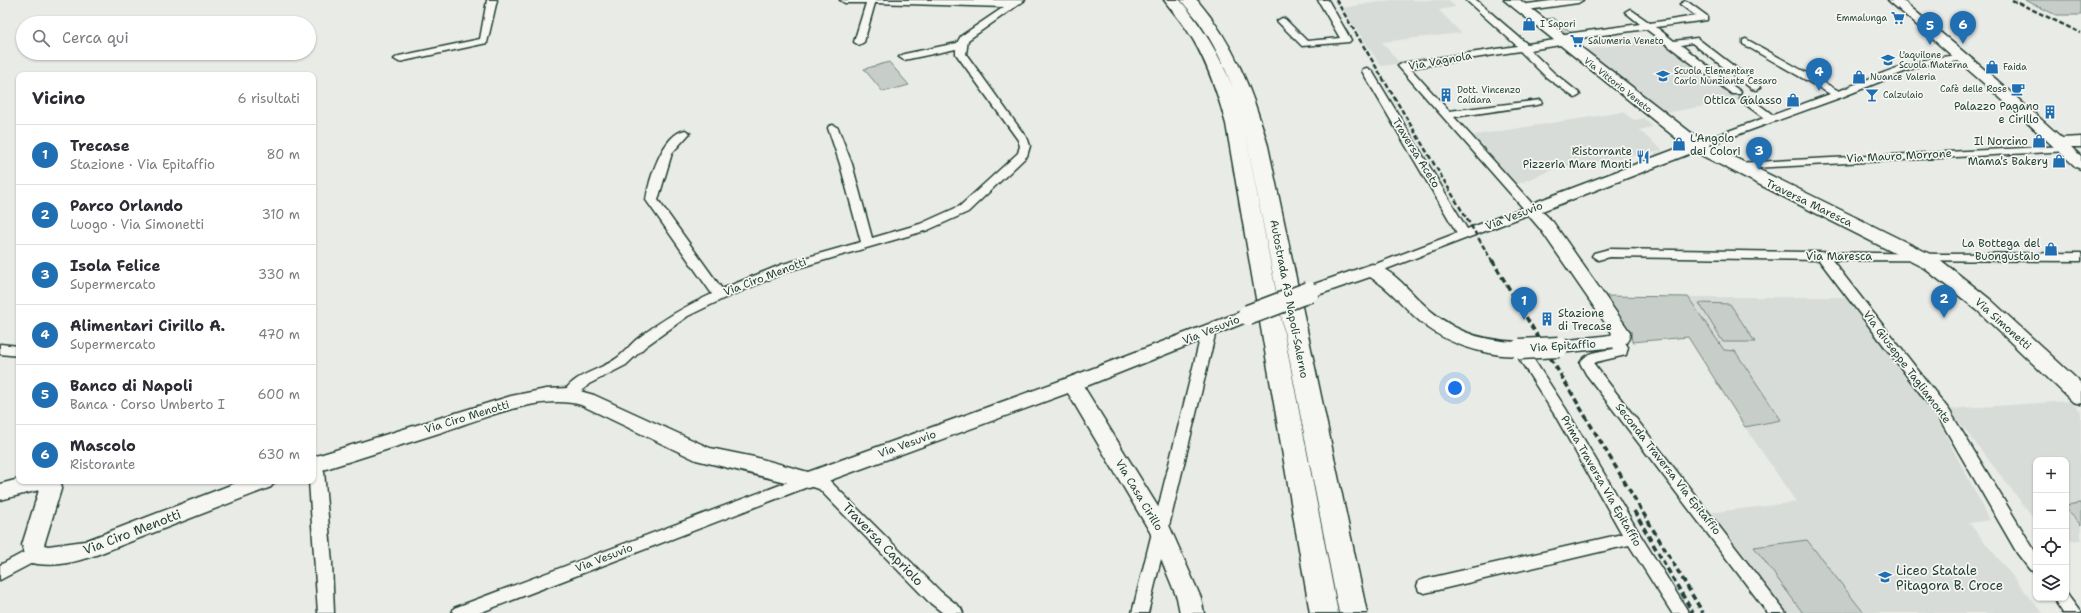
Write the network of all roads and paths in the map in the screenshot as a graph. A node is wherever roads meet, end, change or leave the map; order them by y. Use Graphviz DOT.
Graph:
graph roads {
  1 [pos="492,0"];
  2 [pos="845,0"];
  3 [pos="1172,0"];
  4 [pos="1189,0"];
  5 [pos="1323,0"];
  6 [pos="1472,0"];
  7 [pos="1578,0"];
  8 [pos="1894,0"];
  9 [pos="871,1"];
  10 [pos="921,1"];
  11 [pos="999,2"];
  12 [pos="1017,2"];
  13 [pos="1516,4"];
  14 [pos="1685,4"];
  15 [pos="1630,12"];
  16 [pos="1282,21"];
  17 [pos="1649,26"];
  18 [pos="1561,40"];
  19 [pos="859,42"];
  20 [pos="1746,42"];
  21 [pos="1673,44"];
  22 [pos="961,45"];
  23 [pos="1524,48"];
  24 [pos="904,57"];
  25 [pos="1964,58"];
  26 [pos="399,59"];
  27 [pos="1367,71"];
  28 [pos="1756,87"];
  29 [pos="1736,92"];
  30 [pos="1575,95"];
  31 [pos="1838,95"];
  32 [pos="1745,99"];
  33 [pos="1537,102"];
  34 [pos="1446,115"];
  35 [pos="1772,119"];
  36 [pos="833,128"];
  37 [pos="685,133"];
  38 [pos="2081,142"];
  39 [pos="1697,146"];
  40 [pos="2061,146"];
  41 [pos="2081,164"];
  42 [pos="1734,166"];
  43 [pos="1531,209"];
  44 [pos="1464,235"];
  45 [pos="867,243"];
  46 [pos="1598,256"];
  47 [pos="1822,256"];
  48 [pos="1921,257"];
  49 [pos="2081,257"];
  50 [pos="1372,270"];
  51 [pos="720,294"];
  52 [pos="1209,331"];
  53 [pos="1617,341"];
  54 [pos="0,349"];
  55 [pos="1520,349"];
  56 [pos="16,351"];
  57 [pos="1072,384"];
  58 [pos="569,394"];
  59 [pos="2081,396"];
  60 [pos="316,467"];
  61 [pos="809,480"];
  62 [pos="32,484"];
  63 [pos="48,484"];
  64 [pos="256,484"];
  65 [pos="316,484"];
  66 [pos="0,492"];
  67 [pos="1160,529"];
  68 [pos="1633,538"];
  69 [pos="34,554"];
  70 [pos="2033,561"];
  71 [pos="0,572"];
  72 [pos="1425,586"];
  73 [pos="2063,601"];
  74 [pos="326,613"];
  75 [pos="460,613"];
  76 [pos="955,613"];
  77 [pos="1140,613"];
  78 [pos="1192,613"];
  79 [pos="1324,613"];
  80 [pos="1353,613"];
  81 [pos="1681,613"];
  82 [pos="1778,613"];
  83 [pos="2073,613"];
  1 -- 26 [label="street"];
  2 -- 9 [label="street"];
  3 -- 79 [label="highway, Autostrada A3 Napoli-Salerno"];
  4 -- 80 [label="highway, Autostrada A3 Napoli-Salerno"];
  5 -- 16 [label="street"];
  6 -- 23 [label="street"];
  7 -- 13 [label="street, Via Vittorio Veneto"];
  8 -- 25 [label="street"];
  9 -- 10 [label="street"];
  9 -- 19 [label="street"];
  10 -- 11 [label="street"];
  11 -- 12 [label="street"];
  12 -- 22 [label="street"];
  13 -- 18 [label="main road, Via Vittorio Veneto"];
  14 -- 17 [label="street"];
  15 -- 17 [label="street"];
  17 -- 18 [label="street"];
  17 -- 21 [label="street"];
  18 -- 23 [label="street"];
  18 -- 39 [label="main road, Via Vittorio Veneto"];
  20 -- 31 [label="street"];
  21 -- 28 [label="street"];
  21 -- 29 [label="street"];
  22 -- 24 [label="street"];
  22 -- 45 [label="street, Via Ciro Menotti"];
  23 -- 30 [label="street"];
  23 -- 34 [label="street, Via Vagnola"];
  25 -- 31 [label="street, Via Vesuvio"];
  25 -- 40 [label="street"];
  27 -- 44 [label="street, Traversa Aceto"];
  31 -- 35 [label="street, Via Vesuvio"];
  32 -- 35 [label="street"];
  33 -- 34 [label="street"];
  34 -- 43 [label="street, Via Vagnola"];
  35 -- 39 [label="street, Via Vesuvio"];
  36 -- 45 [label="street"];
  37 -- 51 [label="street"];
  38 -- 40 [label="street"];
  39 -- 42 [label="main road, Traversa Maresca"];
  39 -- 43 [label="street, Via Vesuvio"];
  40 -- 41 [label="street"];
  40 -- 42 [label="street, Via Mauro Morrone"];
  42 -- 48 [label="main road, Traversa Maresca"];
  43 -- 44 [label="street, Via Vesuvio"];
  43 -- 53 [label="street"];
  44 -- 50 [label="street, Via Vesuvio"];
  45 -- 51 [label="street, Via Ciro Menotti"];
  46 -- 47 [label="street, Via Maresca"];
  47 -- 48 [label="street, Via Maresca"];
  47 -- 70 [label="street, Via Giuseppe Tagliamonte"];
  48 -- 49 [label="street, Via Maresca"];
  48 -- 59 [label="main road, Via Simonetti"];
  50 -- 52 [label="street, Via Vesuvio, bridge"];
  50 -- 55 [label="street, Via Epitaffio"];
  51 -- 58 [label="street, Via Ciro Menotti"];
  52 -- 57 [label="street, Via Vesuvio"];
  52 -- 67 [label="street"];
  53 -- 55 [label="street, Via Epitaffio, bridge"];
  53 -- 82 [label="street, Seconda Traversa Via Epitaffio"];
  54 -- 56 [label="street"];
  55 -- 68 [label="street, Prima Traversa Via Epitaffio"];
  57 -- 61 [label="street, Via Vesuvio"];
  57 -- 67 [label="street, Via Casa Cirillo"];
  58 -- 60 [label="street, Via Ciro Menotti"];
  58 -- 61 [label="street"];
  61 -- 75 [label="street, Via Vesuvio"];
  61 -- 76 [label="street, Traversa Capriolo"];
  62 -- 66 [label="street"];
  63 -- 69 [label="street"];
  64 -- 69 [label="street, Via Ciro Menotti"];
  65 -- 74 [label="street"];
  67 -- 77 [label="street"];
  67 -- 78 [label="street, Via Casa Cirillo"];
  68 -- 72 [label="street"];
  68 -- 81 [label="street, Prima Traversa Via Epitaffio"];
  69 -- 71 [label="street"];
  73 -- 83 [label="street"];
}
